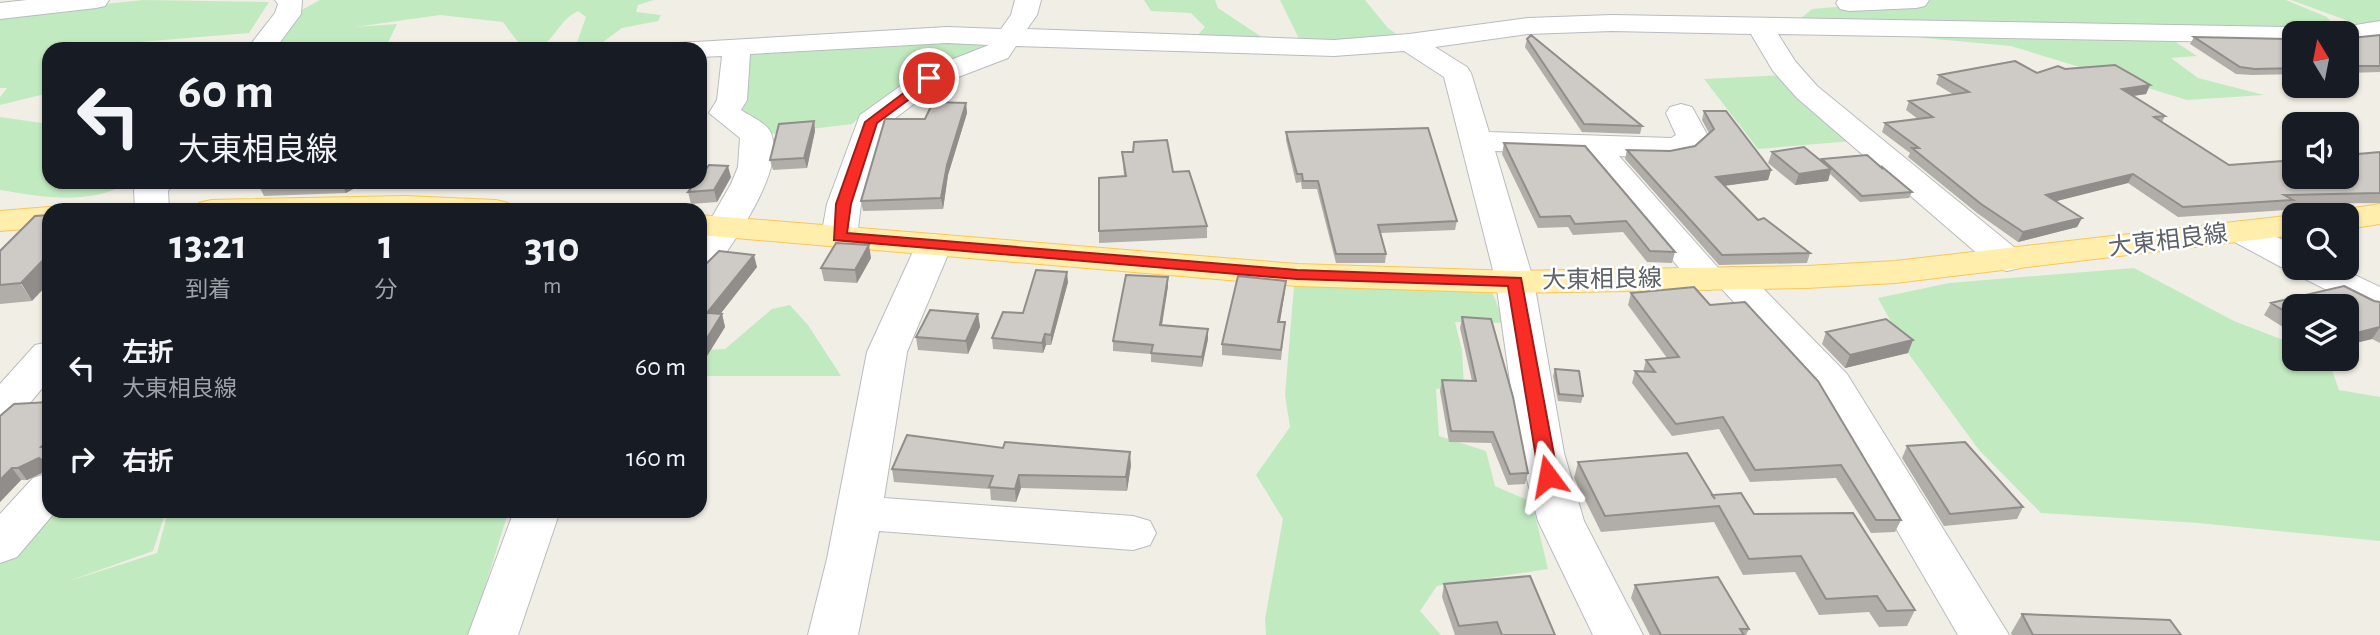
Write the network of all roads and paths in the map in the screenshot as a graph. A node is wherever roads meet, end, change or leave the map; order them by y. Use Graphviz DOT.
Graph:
graph roads {
  1 [pos="96,0"];
  2 [pos="288,0"];
  3 [pos="1028,0"];
  4 [pos="1916,0"];
  5 [pos="1816,1"];
  6 [pos="0,10"];
  7 [pos="1760,26"];
  8 [pos="2380,29"];
  9 [pos="2359,32"];
  10 [pos="2242,34"];
  11 [pos="1011,35"];
  12 [pos="2282,35"];
  13 [pos="266,42"];
  14 [pos="1409,42"];
  15 [pos="737,47"];
  16 [pos="707,48"];
  17 [pos="2282,56"];
  18 [pos="1681,113"];
  19 [pos="1476,141"];
  20 [pos="1593,145"];
  21 [pos="2380,214"];
  22 [pos="2359,217"];
  23 [pos="42,218"];
  24 [pos="0,221"];
  25 [pos="713,226"];
  26 [pos="2282,227"];
  27 [pos="2241,232"];
  28 [pos="839,237"];
  29 [pos="707,244"];
  30 [pos="934,245"];
  31 [pos="2282,253"];
  32 [pos="2007,260"];
  33 [pos="1720,278"];
  34 [pos="2336,280"];
  35 [pos="1515,282"];
  36 [pos="2380,302"];
  37 [pos="42,362"];
  38 [pos="0,411"];
  39 [pos="42,497"];
  40 [pos="858,513"];
  41 [pos="535,518"];
  42 [pos="1133,533"];
  43 [pos="0,545"];
  44 [pos="493,635"];
  45 [pos="833,635"];
  46 [pos="1618,635"];
  47 [pos="1984,635"];
  1 -- 6 [label="street"];
  2 -- 13 [label="street"];
  3 -- 11 [label="street"];
  4 -- 5 [label="street"];
  7 -- 10 [label="street"];
  7 -- 14 [label="street"];
  7 -- 32 [label="street"];
  8 -- 9 [label="street"];
  10 -- 12 [label="street"];
  10 -- 17 [label="street"];
  11 -- 14 [label="street"];
  11 -- 15 [label="street"];
  11 -- 28 [label="street"];
  14 -- 19 [label="street"];
  15 -- 16 [label="street"];
  15 -- 25 [label="street"];
  18 -- 20 [label="street"];
  19 -- 20 [label="street"];
  19 -- 35 [label="street"];
  20 -- 33 [label="street"];
  21 -- 22 [label="main road"];
  23 -- 24 [label="main road"];
  25 -- 28 [label="main road, 大東相良線"];
  25 -- 29 [label="street"];
  26 -- 27 [label="main road, 大東相良線"];
  27 -- 31 [label="street"];
  27 -- 32 [label="main road, 大東相良線"];
  28 -- 30 [label="main road, 大東相良線"];
  30 -- 35 [label="main road, 大東相良線"];
  30 -- 40 [label="street"];
  32 -- 33 [label="main road, 大東相良線"];
  33 -- 35 [label="main road, 大東相良線"];
  33 -- 47 [label="street"];
  34 -- 36 [label="street"];
  35 -- 46 [label="street"];
  37 -- 38 [label="street"];
  39 -- 43 [label="street"];
  40 -- 42 [label="street"];
  40 -- 45 [label="street"];
  41 -- 44 [label="street"];
}
